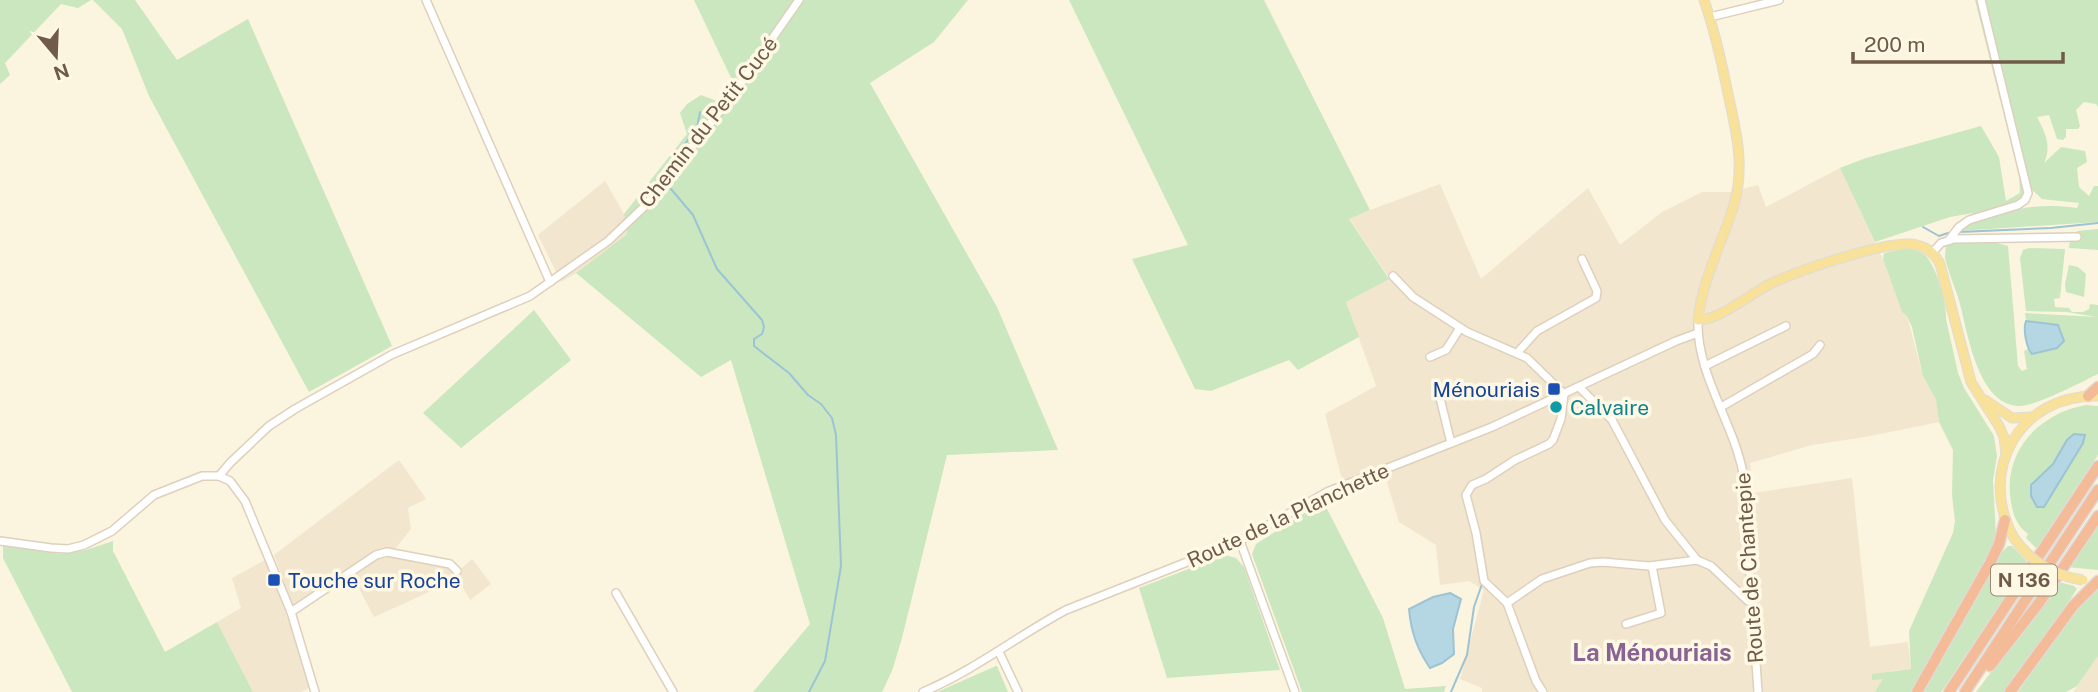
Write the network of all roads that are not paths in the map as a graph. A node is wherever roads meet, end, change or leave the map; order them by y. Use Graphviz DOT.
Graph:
graph roads {
  1 [pos="426,0"];
  2 [pos="799,0"];
  3 [pos="1704,0"];
  4 [pos="1780,0"];
  5 [pos="1980,0"];
  6 [pos="1710,17"];
  7 [pos="2077,237"];
  8 [pos="1949,240"];
  9 [pos="1932,253"];
  10 [pos="1582,259"];
  11 [pos="1393,276"];
  12 [pos="550,282"];
  13 [pos="1698,320"];
  14 [pos="1786,326"];
  15 [pos="1460,328"];
  16 [pos="1698,333"];
  17 [pos="1820,345"];
  18 [pos="1518,352"];
  19 [pos="1430,357"];
  20 [pos="1705,366"];
  21 [pos="1578,387"];
  22 [pos="2098,387"];
  23 [pos="1439,394"];
  24 [pos="1564,394"];
  25 [pos="1978,394"];
  26 [pos="2093,396"];
  27 [pos="1721,407"];
  28 [pos="2033,417"];
  29 [pos="1451,443"];
  30 [pos="2006,454"];
  31 [pos="2098,466"];
  32 [pos="219,476"];
  33 [pos="2098,491"];
  34 [pos="2098,516"];
  35 [pos="2005,520"];
  36 [pos="0,541"];
  37 [pos="1240,541"];
  38 [pos="1698,560"];
  39 [pos="1652,566"];
  40 [pos="457,571"];
  41 [pos="2098,580"];
  42 [pos="616,593"];
  43 [pos="1752,601"];
  44 [pos="1507,603"];
  45 [pos="291,612"];
  46 [pos="1626,624"];
  47 [pos="999,652"];
  48 [pos="1974,679"];
  49 [pos="315,692"];
  50 [pos="673,692"];
  51 [pos="923,692"];
  52 [pos="1018,692"];
  53 [pos="1295,692"];
  54 [pos="1543,692"];
  55 [pos="1758,692"];
  56 [pos="1917,692"];
  57 [pos="1949,692"];
  58 [pos="1965,692"];
  59 [pos="2010,692"];
  1 -- 12 [label="street"];
  2 -- 12 [label="street, Chemin du Petit Cucé"];
  3 -- 6 [label="main road, Route de Chantepie"];
  4 -- 6 [label="street"];
  5 -- 8 [label="street"];
  6 -- 13 [label="main road, Route de Chantepie"];
  7 -- 8 [label="street"];
  8 -- 9 [label="street"];
  9 -- 13 [label="main road"];
  9 -- 25 [label="main road"];
  10 -- 18 [label="street"];
  11 -- 15 [label="street"];
  12 -- 32 [label="street, Chemin du Petit Cucé"];
  13 -- 16 [label="street, Route de Chantepie"];
  14 -- 20 [label="street"];
  15 -- 18 [label="street"];
  15 -- 19 [label="street"];
  16 -- 20 [label="street, Route de Chantepie"];
  16 -- 21 [label="street, Route de la Planchette"];
  17 -- 27 [label="street"];
  18 -- 24 [label="street"];
  20 -- 27 [label="street, Route de Chantepie"];
  21 -- 24 [label="street, Route de la Planchette"];
  21 -- 38 [label="street"];
  22 -- 26 [label="highway"];
  23 -- 29 [label="street"];
  24 -- 29 [label="street, Route de la Planchette"];
  24 -- 44 [label="street"];
  25 -- 28 [label="main road"];
  25 -- 30 [label="main road"];
  26 -- 28 [label="main road"];
  27 -- 43 [label="street, Route de Chantepie"];
  28 -- 30 [label="main road"];
  29 -- 37 [label="street, Route de la Planchette"];
  30 -- 35 [label="main road"];
  31 -- 57 [label="highway, N 136"];
  32 -- 36 [label="street"];
  32 -- 45 [label="street"];
  33 -- 48 [label="highway, N 136"];
  34 -- 48 [label="highway"];
  35 -- 41 [label="main road, bridge"];
  35 -- 56 [label="highway"];
  37 -- 47 [label="street, Route de la Planchette"];
  37 -- 53 [label="street"];
  38 -- 39 [label="street"];
  38 -- 43 [label="street"];
  39 -- 44 [label="street"];
  39 -- 46 [label="street"];
  40 -- 45 [label="street"];
  41 -- 59 [label="highway"];
  42 -- 50 [label="street"];
  43 -- 55 [label="street, Route de Chantepie"];
  44 -- 54 [label="street"];
  45 -- 49 [label="street"];
  47 -- 51 [label="street, Route de la Planchette"];
  47 -- 52 [label="street"];
  48 -- 58 [label="highway, N 136"];
}
